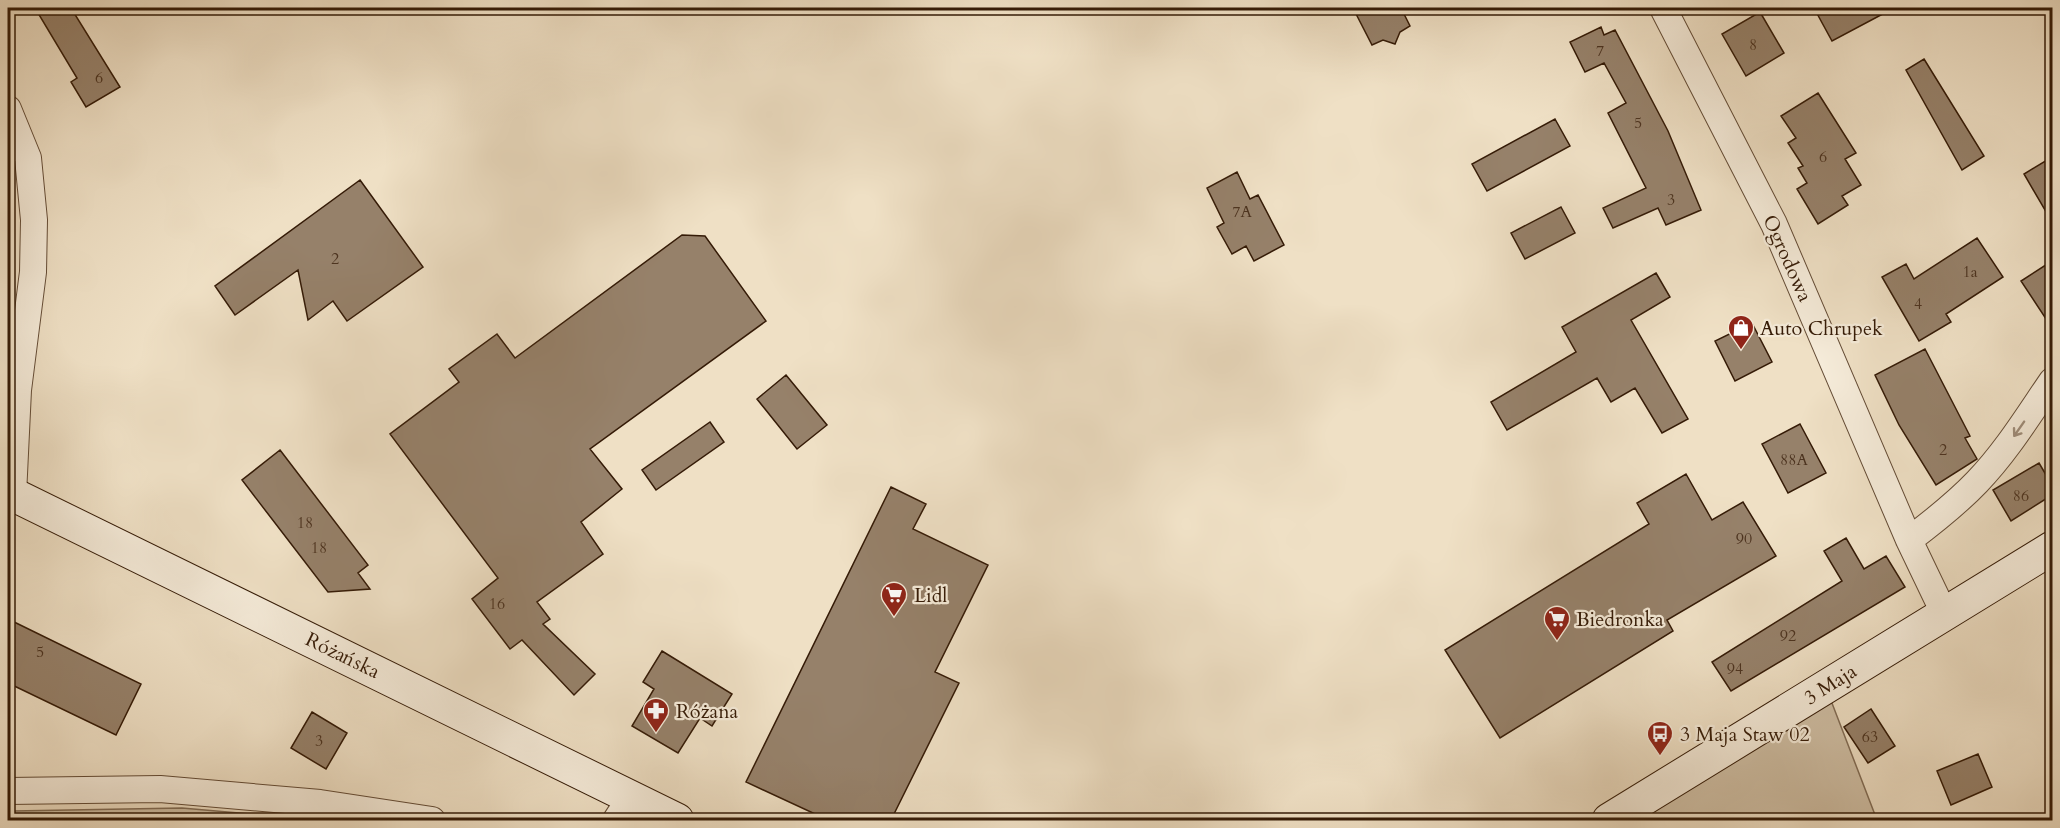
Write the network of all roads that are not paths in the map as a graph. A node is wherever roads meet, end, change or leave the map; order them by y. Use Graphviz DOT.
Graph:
graph roads {
  1 [pos="1662,8"];
  2 [pos="8,109"];
  3 [pos="2052,381"];
  4 [pos="10,493"];
  5 [pos="1909,540"];
  6 [pos="2052,548"];
  7 [pos="1944,613"];
  8 [pos="8,790"];
  9 [pos="623,809"];
  10 [pos="432,820"];
  11 [pos="677,820"];
  12 [pos="1609,820"];
  1 -- 5 [label="street, Ogrodowa"];
  2 -- 4 [label="street"];
  3 -- 5 [label="street, one-way"];
  4 -- 9 [label="street, Różańska"];
  5 -- 7 [label="street, Ogrodowa"];
  6 -- 7 [label="street, 3 Maja"];
  7 -- 12 [label="street, 3 Maja"];
  8 -- 10 [label="street"];
  9 -- 11 [label="street, Różańska"];
}
